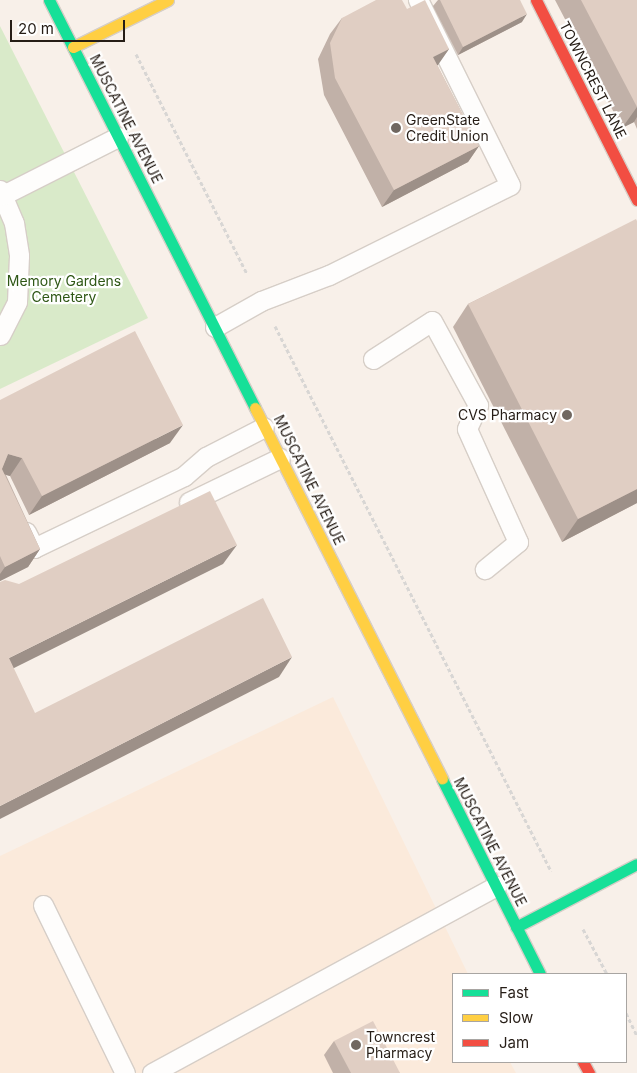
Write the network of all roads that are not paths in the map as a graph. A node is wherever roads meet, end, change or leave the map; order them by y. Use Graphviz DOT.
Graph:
graph roads {
  1 [pos="50,0"];
  2 [pos="168,0"];
  3 [pos="418,0"];
  4 [pos="536,0"];
  5 [pos="73,46"];
  6 [pos="118,137"];
  7 [pos="2,192"];
  8 [pos="637,200"];
  9 [pos="215,327"];
  10 [pos="0,335"];
  11 [pos="373,359"];
  12 [pos="264,427"];
  13 [pos="280,458"];
  14 [pos="168,513"];
  15 [pos="17,515"];
  16 [pos="485,569"];
  17 [pos="637,864"];
  18 [pos="496,886"];
  19 [pos="43,905"];
  20 [pos="516,927"];
  21 [pos="539,973"];
  22 [pos="125,1073"];
  23 [pos="152,1073"];
  1 -- 5 [label="main road, MUSCATINE AVENUE"];
  2 -- 5 [label="main road"];
  3 -- 9 [label="lane"];
  4 -- 8 [label="main road, TOWNCREST LANE"];
  5 -- 6 [label="main road, MUSCATINE AVENUE"];
  6 -- 7 [label="lane"];
  6 -- 9 [label="main road, MUSCATINE AVENUE"];
  7 -- 10 [label="lane"];
  9 -- 12 [label="main road, MUSCATINE AVENUE"];
  11 -- 16 [label="lane"];
  12 -- 13 [label="main road, MUSCATINE AVENUE"];
  12 -- 15 [label="lane"];
  13 -- 14 [label="lane"];
  13 -- 18 [label="main road, MUSCATINE AVENUE"];
  17 -- 20 [label="main road"];
  18 -- 20 [label="main road, MUSCATINE AVENUE"];
  18 -- 23 [label="lane"];
  19 -- 22 [label="lane"];
  20 -- 21 [label="main road, MUSCATINE AVENUE"];
}
